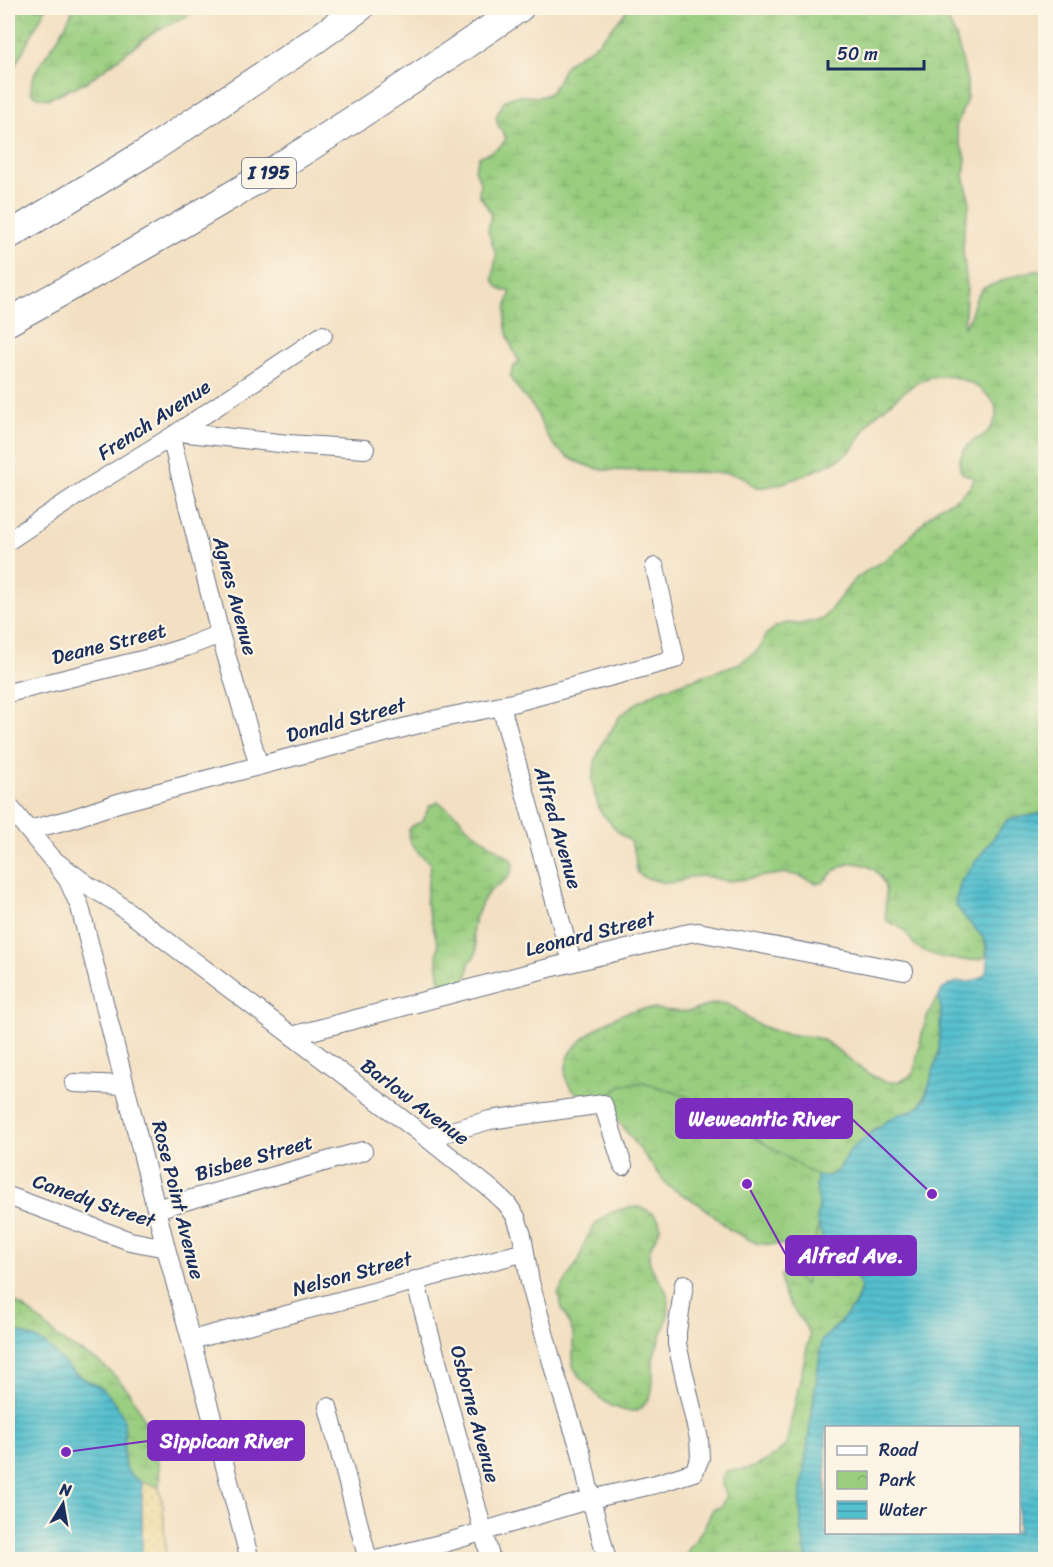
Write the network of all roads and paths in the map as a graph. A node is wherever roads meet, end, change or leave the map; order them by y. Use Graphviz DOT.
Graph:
graph roads {
  1 [pos="360,8"];
  2 [pos="520,8"];
  3 [pos="8,236"];
  4 [pos="8,322"];
  5 [pos="323,334"];
  6 [pos="175,435"];
  7 [pos="365,448"];
  8 [pos="8,541"];
  9 [pos="655,567"];
  10 [pos="220,634"];
  11 [pos="8,693"];
  12 [pos="501,706"];
  13 [pos="259,766"];
  14 [pos="8,805"];
  15 [pos="29,830"];
  16 [pos="51,858"];
  17 [pos="572,962"];
  18 [pos="904,971"];
  19 [pos="292,1036"];
  20 [pos="74,1083"];
  21 [pos="125,1085"];
  22 [pos="427,1138"];
  23 [pos="363,1151"];
  24 [pos="623,1166"];
  25 [pos="8,1196"];
  26 [pos="156,1209"];
  27 [pos="166,1248"];
  28 [pos="525,1252"];
  29 [pos="415,1280"];
  30 [pos="684,1284"];
  31 [pos="191,1340"];
  32 [pos="328,1407"];
  33 [pos="591,1499"];
  34 [pos="484,1531"];
  35 [pos="249,1560"];
  36 [pos="368,1560"];
  37 [pos="376,1560"];
  38 [pos="491,1560"];
  39 [pos="607,1560"];
  1 -- 3 [label="highway"];
  2 -- 4 [label="highway, I 195"];
  5 -- 6 [label="street, French Avenue"];
  6 -- 7 [label="street"];
  6 -- 8 [label="street, French Avenue"];
  6 -- 10 [label="street, Agnes Avenue"];
  9 -- 12 [label="street, Donald Street"];
  10 -- 11 [label="street, Deane Street"];
  10 -- 13 [label="street, Agnes Avenue"];
  12 -- 13 [label="street, Donald Street"];
  12 -- 17 [label="street, Alfred Avenue"];
  13 -- 15 [label="street, Donald Street"];
  14 -- 15 [label="street, Barlow Avenue"];
  15 -- 16 [label="street, Barlow Avenue"];
  16 -- 19 [label="street, Barlow Avenue"];
  16 -- 21 [label="street, Rose Point Avenue"];
  17 -- 18 [label="street, Leonard Street"];
  17 -- 19 [label="street, Leonard Street"];
  19 -- 22 [label="street, Barlow Avenue"];
  20 -- 21 [label="street"];
  21 -- 26 [label="street, Rose Point Avenue"];
  22 -- 24 [label="street"];
  22 -- 28 [label="street, Barlow Avenue"];
  23 -- 26 [label="street, Bisbee Street"];
  25 -- 27 [label="street, Canedy Street"];
  26 -- 27 [label="street, Rose Point Avenue"];
  27 -- 31 [label="street, Rose Point Avenue"];
  28 -- 29 [label="street, Nelson Street"];
  28 -- 33 [label="street, Barlow Avenue"];
  29 -- 31 [label="street, Nelson Street"];
  29 -- 34 [label="street, Osborne Avenue"];
  30 -- 33 [label="street"];
  31 -- 35 [label="street, Rose Point Avenue"];
  32 -- 36 [label="street"];
  33 -- 34 [label="street"];
  33 -- 39 [label="street, Barlow Avenue"];
  34 -- 37 [label="street"];
  34 -- 38 [label="street, Osborne Avenue"];
}
